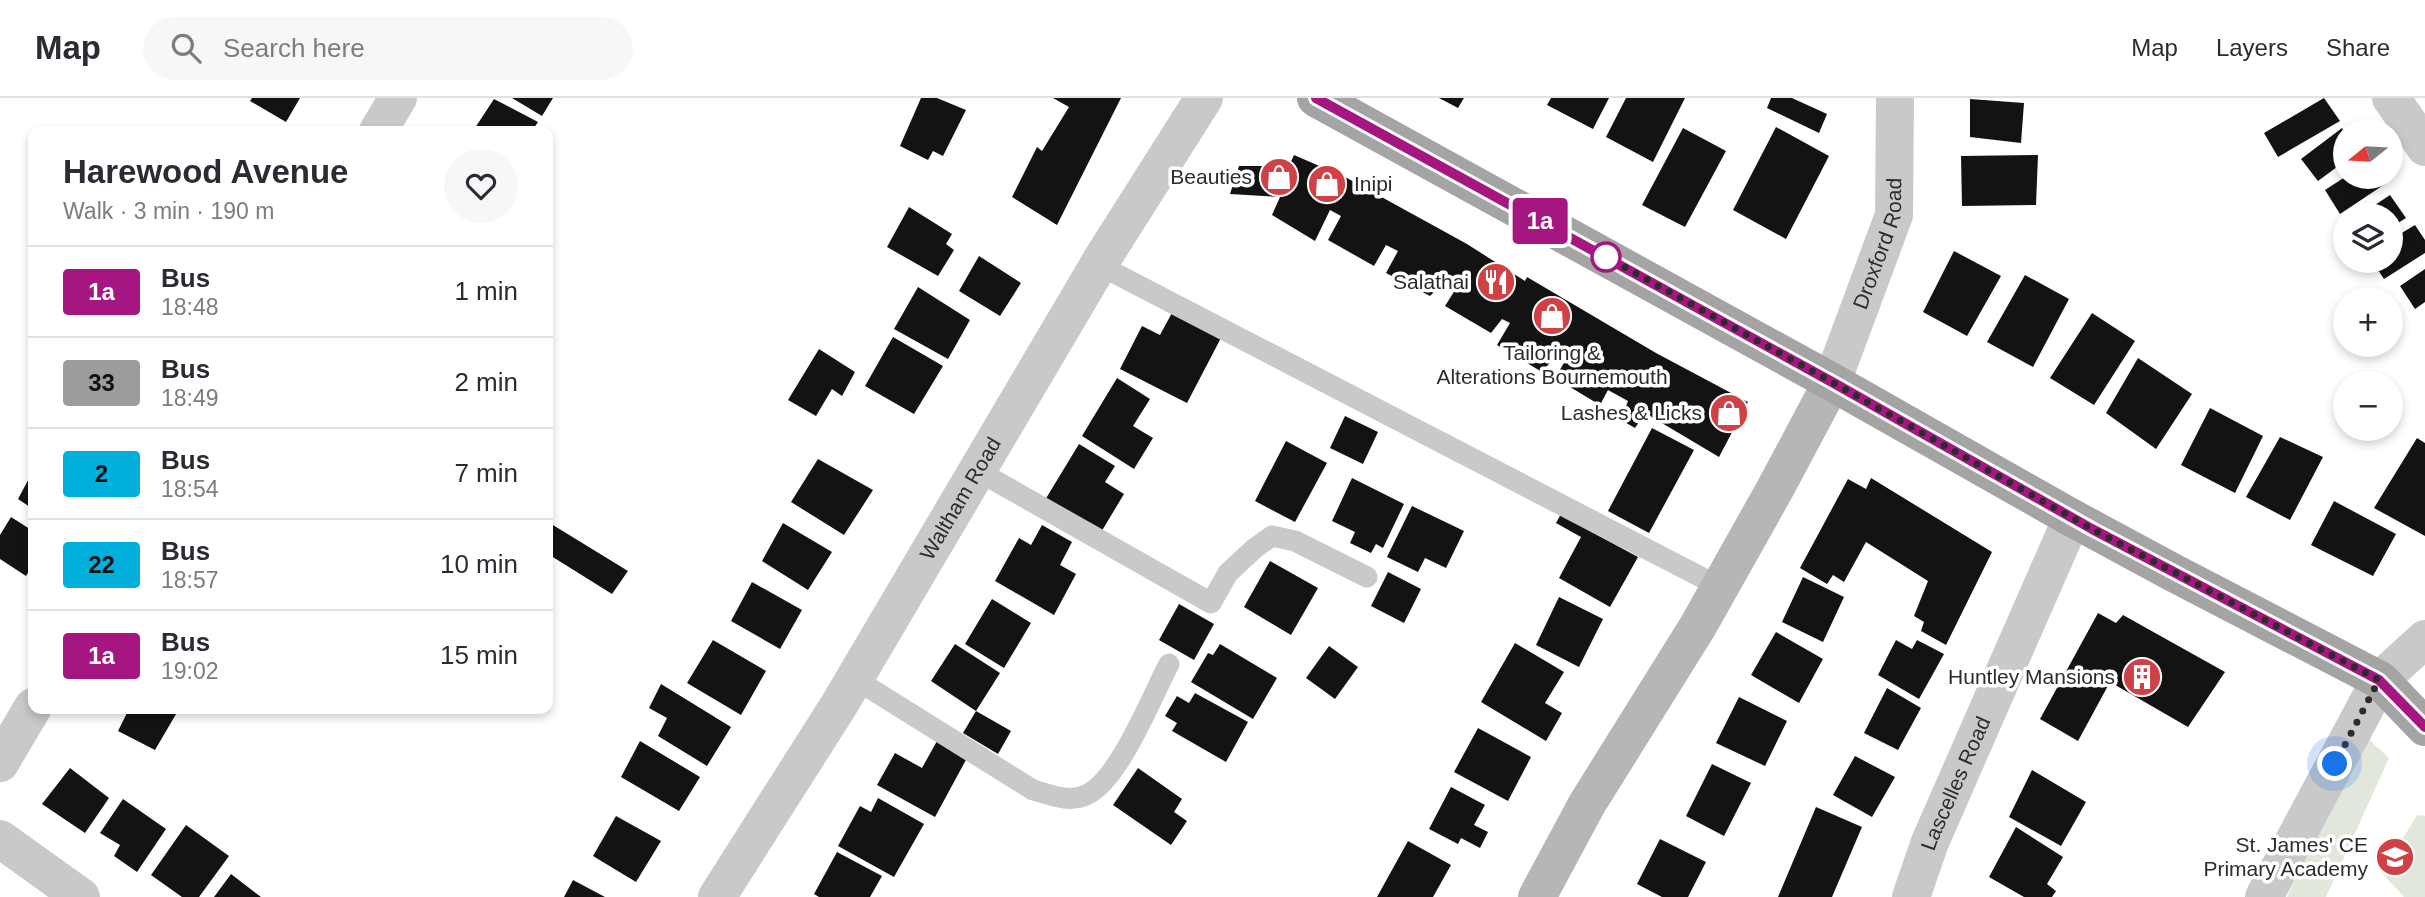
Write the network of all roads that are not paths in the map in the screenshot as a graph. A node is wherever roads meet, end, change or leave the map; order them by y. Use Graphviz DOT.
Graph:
graph roads {
  1 [pos="398,98"];
  2 [pos="1204,98"];
  3 [pos="1316,98"];
  4 [pos="1895,98"];
  5 [pos="2391,98"];
  6 [pos="381,126"];
  7 [pos="2425,147"];
  8 [pos="1100,265"];
  9 [pos="1832,382"];
  10 [pos="978,471"];
  11 [pos="2072,518"];
  12 [pos="1367,577"];
  13 [pos="1720,587"];
  14 [pos="2425,639"];
  15 [pos="1169,664"];
  16 [pos="855,679"];
  17 [pos="2379,680"];
  18 [pos="29,714"];
  19 [pos="2425,727"];
  20 [pos="0,763"];
  21 [pos="0,839"];
  22 [pos="81,897"];
  23 [pos="717,897"];
  24 [pos="1537,897"];
  25 [pos="1911,897"];
  26 [pos="2264,897"];
  1 -- 6 [label="street"];
  2 -- 8 [label="street, Waltham Road"];
  3 -- 9 [label="main road"];
  4 -- 9 [label="street, Droxford Road"];
  5 -- 7 [label="street"];
  8 -- 10 [label="street, Waltham Road"];
  8 -- 13 [label="lane"];
  9 -- 11 [label="main road"];
  9 -- 13 [label="street"];
  10 -- 12 [label="lane"];
  10 -- 16 [label="street, Waltham Road"];
  11 -- 17 [label="main road"];
  11 -- 25 [label="street, Lascelles Road"];
  13 -- 24 [label="street"];
  14 -- 17 [label="street"];
  15 -- 16 [label="lane"];
  16 -- 23 [label="street, Waltham Road"];
  17 -- 19 [label="main road"];
  17 -- 26 [label="street"];
  18 -- 20 [label="street"];
  21 -- 22 [label="street"];
}
